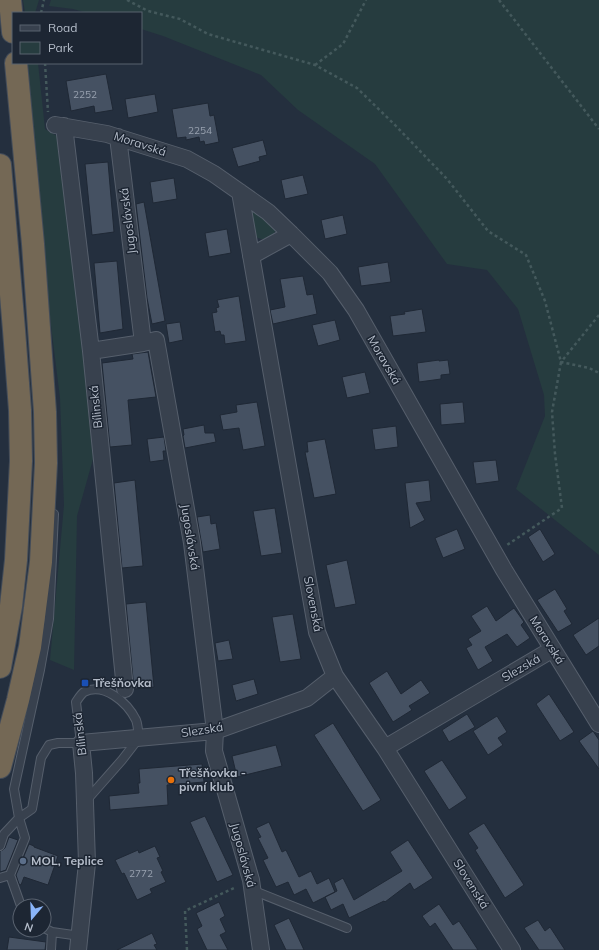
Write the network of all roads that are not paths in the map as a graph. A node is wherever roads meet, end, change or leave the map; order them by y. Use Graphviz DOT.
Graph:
graph roads {
  1 [pos="10,0"];
  2 [pos="12,21"];
  3 [pos="16,64"];
  4 [pos="60,125"];
  5 [pos="118,137"];
  6 [pos="0,165"];
  7 [pos="240,192"];
  8 [pos="291,234"];
  9 [pos="251,256"];
  10 [pos="142,343"];
  11 [pos="90,351"];
  12 [pos="45,412"];
  13 [pos="54,463"];
  14 [pos="54,507"];
  15 [pos="553,649"];
  16 [pos="0,667"];
  17 [pos="335,676"];
  18 [pos="125,689"];
  19 [pos="599,724"];
  20 [pos="215,731"];
  21 [pos="139,738"];
  22 [pos="81,743"];
  23 [pos="385,748"];
  24 [pos="0,767"];
  25 [pos="85,803"];
  26 [pos="19,818"];
  27 [pos="0,846"];
  28 [pos="10,875"];
  29 [pos="0,878"];
  30 [pos="252,885"];
  31 [pos="19,898"];
  32 [pos="347,928"];
  33 [pos="52,932"];
  34 [pos="52,938"];
  35 [pos="79,943"];
  36 [pos="51,950"];
  37 [pos="261,950"];
  38 [pos="512,950"];
  1 -- 2 [label="highway"];
  3 -- 12 [label="highway"];
  4 -- 5 [label="street, Moravská"];
  4 -- 11 [label="street, Bílinská"];
  5 -- 7 [label="street, Moravská"];
  5 -- 10 [label="street, Jugoslávská"];
  6 -- 16 [label="highway"];
  7 -- 8 [label="street, Moravská"];
  7 -- 9 [label="street, Slovenská"];
  8 -- 9 [label="street"];
  8 -- 15 [label="street, Moravská"];
  9 -- 17 [label="street, Slovenská"];
  10 -- 11 [label="street"];
  10 -- 20 [label="street, Jugoslávská"];
  11 -- 18 [label="street, Bílinská"];
  12 -- 13 [label="lane"];
  12 -- 24 [label="highway"];
  14 -- 26 [label="lane"];
  15 -- 19 [label="street, Moravská"];
  15 -- 23 [label="street, Slezská"];
  17 -- 20 [label="street, Slezská"];
  17 -- 23 [label="street, Slovenská"];
  20 -- 21 [label="street, Slezská"];
  20 -- 30 [label="street, Jugoslávská"];
  21 -- 22 [label="street, Slezská"];
  21 -- 22 [label="lane, Bílinská"];
  21 -- 25 [label="lane"];
  22 -- 25 [label="street, Bílinská"];
  22 -- 26 [label="lane"];
  23 -- 38 [label="street, Slovenská"];
  25 -- 35 [label="street, Bílinská"];
  26 -- 27 [label="lane"];
  26 -- 28 [label="lane"];
  28 -- 29 [label="lane"];
  28 -- 31 [label="lane"];
  30 -- 32 [label="lane"];
  30 -- 37 [label="street, Jugoslávská"];
  33 -- 35 [label="lane"];
  34 -- 36 [label="lane"];
}
